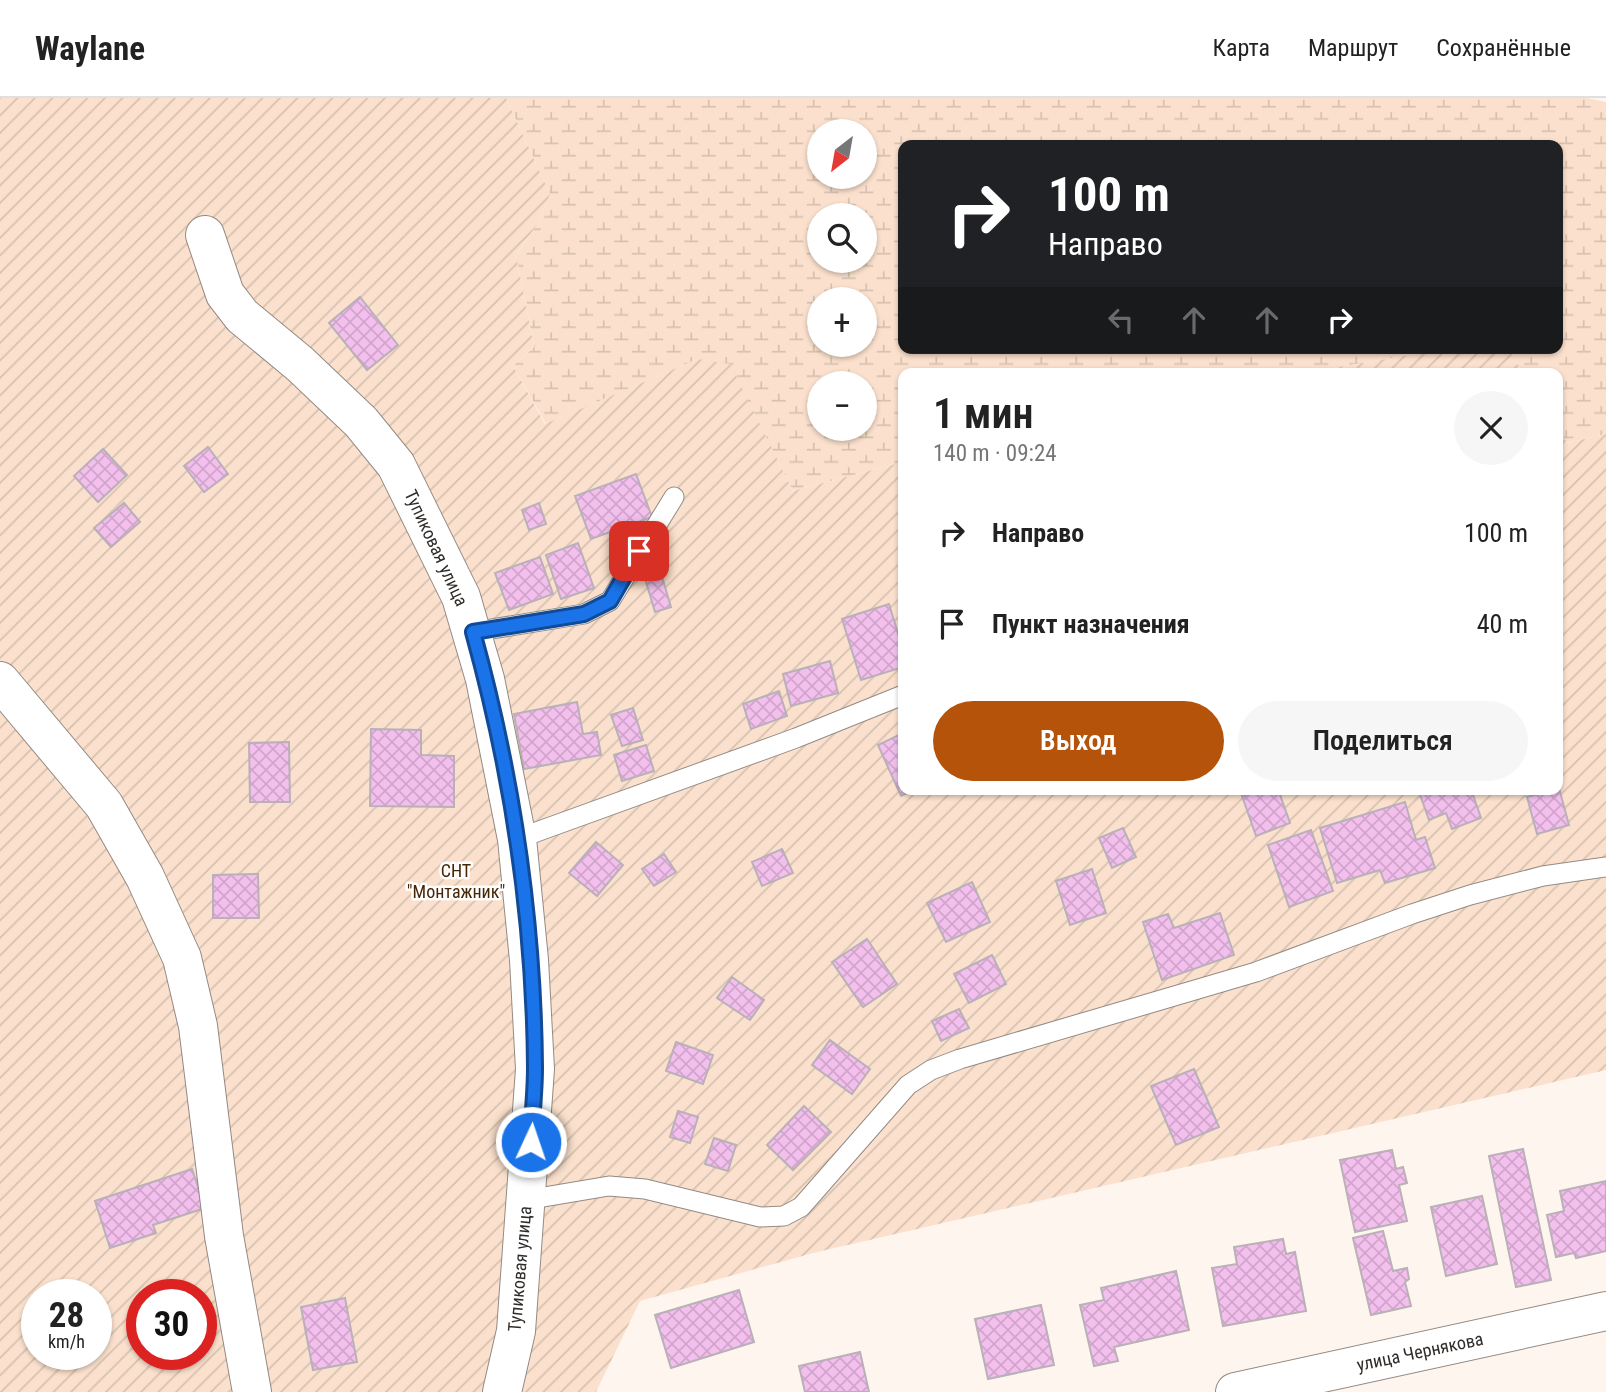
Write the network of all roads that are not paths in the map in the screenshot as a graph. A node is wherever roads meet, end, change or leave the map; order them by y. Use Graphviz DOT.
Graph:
graph roads {
  1 [pos="205,235"];
  2 [pos="674,497"];
  3 [pos="473,632"];
  4 [pos="0,681"];
  5 [pos="898,697"];
  6 [pos="517,839"];
  7 [pos="1606,867"];
  8 [pos="526,1199"];
  9 [pos="1606,1311"];
  10 [pos="252,1392"];
  11 [pos="502,1392"];
  12 [pos="1235,1392"];
  1 -- 3 [label="street, Тупиковая улица"];
  2 -- 3 [label="lane"];
  3 -- 6 [label="street, Тупиковая улица"];
  4 -- 10 [label="street"];
  5 -- 6 [label="lane"];
  6 -- 8 [label="street, Тупиковая улица"];
  7 -- 8 [label="lane"];
  8 -- 11 [label="street, Тупиковая улица"];
  9 -- 12 [label="street, улица Чернякова"];
}
